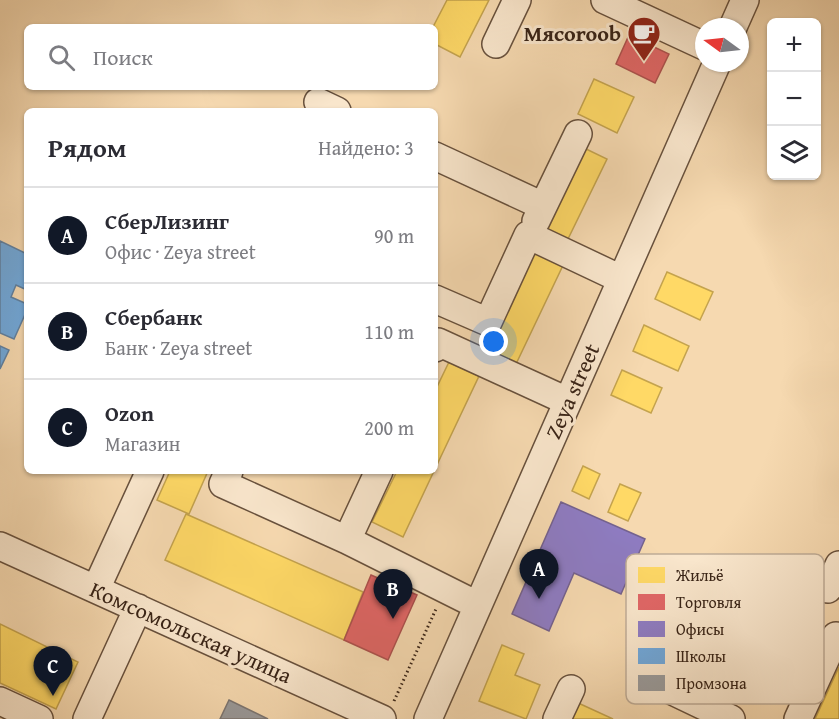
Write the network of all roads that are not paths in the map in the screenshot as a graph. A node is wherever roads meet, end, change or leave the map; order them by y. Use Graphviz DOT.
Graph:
graph roads {
  1 [pos="517,0"];
  2 [pos="604,0"];
  3 [pos="745,0"];
  4 [pos="737,18"];
  5 [pos="695,42"];
  6 [pos="496,44"];
  7 [pos="713,72"];
  8 [pos="578,134"];
  9 [pos="438,157"];
  10 [pos="543,207"];
  11 [pos="528,236"];
  12 [pos="621,279"];
  13 [pos="438,299"];
  14 [pos="438,342"];
  15 [pos="567,401"];
  16 [pos="149,474"];
  17 [pos="228,474"];
  18 [pos="378,474"];
  19 [pos="347,540"];
  20 [pos="0,546"];
  21 [pos="96,589"];
  22 [pos="477,605"];
  23 [pos="138,608"];
  24 [pos="839,637"];
  25 [pos="824,662"];
  26 [pos="571,689"];
  27 [pos="0,701"];
  28 [pos="700,704"];
  29 [pos="805,704"];
  30 [pos="386,715"];
  31 [pos="39,719"];
  32 [pos="87,719"];
  33 [pos="428,719"];
  34 [pos="557,719"];
  35 [pos="731,719"];
  36 [pos="798,719"];
  1 -- 6 [label="street"];
  2 -- 5 [label="street"];
  3 -- 4 [label="street"];
  7 -- 12 [label="street, Zeya street"];
  8 -- 10 [label="street"];
  9 -- 10 [label="street"];
  10 -- 11 [label="street"];
  11 -- 12 [label="street"];
  11 -- 13 [label="street"];
  12 -- 15 [label="street, Zeya street"];
  14 -- 15 [label="street"];
  15 -- 22 [label="street, Zeya street"];
  16 -- 21 [label="street"];
  17 -- 19 [label="street"];
  18 -- 19 [label="street"];
  19 -- 22 [label="street"];
  20 -- 21 [label="street, Комсомольская улица"];
  21 -- 23 [label="street, Комсомольская улица"];
  22 -- 33 [label="street, Zeya street"];
  23 -- 30 [label="street, Комсомольская улица"];
  23 -- 32 [label="street"];
  24 -- 25 [label="street"];
  26 -- 34 [label="street"];
  27 -- 31 [label="street"];
  28 -- 35 [label="street"];
  29 -- 36 [label="street"];
}
